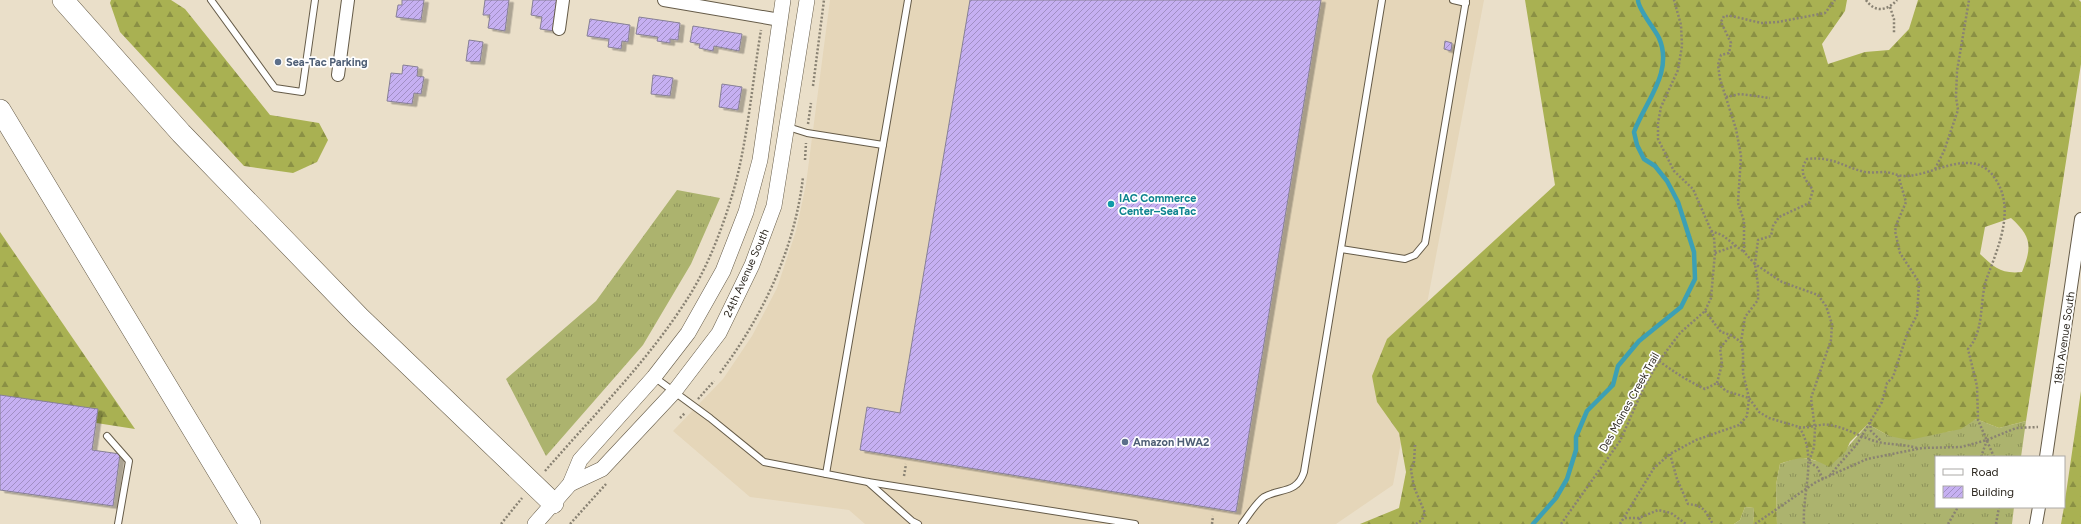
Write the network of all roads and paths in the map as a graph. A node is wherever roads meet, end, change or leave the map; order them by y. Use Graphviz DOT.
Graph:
graph roads {
  1 [pos="63,0"];
  2 [pos="211,0"];
  3 [pos="314,0"];
  4 [pos="348,0"];
  5 [pos="563,0"];
  6 [pos="664,0"];
  7 [pos="783,0"];
  8 [pos="807,0"];
  9 [pos="824,0"];
  10 [pos="908,0"];
  11 [pos="1382,0"];
  12 [pos="1453,0"];
  13 [pos="1674,0"];
  14 [pos="1835,0"];
  15 [pos="1866,0"];
  16 [pos="1897,0"];
  17 [pos="1969,0"];
  18 [pos="1466,1"];
  19 [pos="1890,7"];
  20 [pos="780,20"];
  21 [pos="762,24"];
  22 [pos="559,29"];
  23 [pos="1894,34"];
  24 [pos="338,75"];
  25 [pos="813,86"];
  26 [pos="1726,97"];
  27 [pos="1770,98"];
  28 [pos="0,110"];
  29 [pos="788,128"];
  30 [pos="882,145"];
  31 [pos="1934,169"];
  32 [pos="1898,175"];
  33 [pos="803,177"];
  34 [pos="2081,219"];
  35 [pos="1711,231"];
  36 [pos="1736,246"];
  37 [pos="1341,249"];
  38 [pos="1744,252"];
  39 [pos="1715,253"];
  40 [pos="1755,264"];
  41 [pos="1705,311"];
  42 [pos="1731,334"];
  43 [pos="1741,342"];
  44 [pos="1659,361"];
  45 [pos="720,373"];
  46 [pos="654,377"];
  47 [pos="1717,383"];
  48 [pos="674,392"];
  49 [pos="1749,398"];
  50 [pos="1870,422"];
  51 [pos="1799,427"];
  52 [pos="1815,427"];
  53 [pos="2050,428"];
  54 [pos="1862,435"];
  55 [pos="107,436"];
  56 [pos="1987,440"];
  57 [pos="1883,443"];
  58 [pos="1415,445"];
  59 [pos="1917,449"];
  60 [pos="1670,454"];
  61 [pos="1981,456"];
  62 [pos="1994,456"];
  63 [pos="2046,456"];
  64 [pos="1809,462"];
  65 [pos="906,464"];
  66 [pos="826,474"];
  67 [pos="904,476"];
  68 [pos="1830,476"];
  69 [pos="1822,479"];
  70 [pos="868,482"];
  71 [pos="570,484"];
  72 [pos="533,485"];
  73 [pos="1807,488"];
  74 [pos="553,503"];
  75 [pos="1957,508"];
  76 [pos="1999,508"];
  77 [pos="2039,508"];
  78 [pos="1213,516"];
  79 [pos="1625,518"];
  80 [pos="1639,518"];
  81 [pos="1759,523"];
  82 [pos="118,524"];
  83 [pos="250,524"];
  84 [pos="501,524"];
  85 [pos="535,524"];
  86 [pos="918,524"];
  87 [pos="1135,524"];
  88 [pos="1212,524"];
  89 [pos="1242,524"];
  90 [pos="1416,524"];
  91 [pos="1561,524"];
  92 [pos="1620,524"];
  93 [pos="1641,524"];
  94 [pos="1686,524"];
  95 [pos="1712,524"];
  96 [pos="1755,524"];
  97 [pos="1804,524"];
  98 [pos="1948,524"];
  99 [pos="1996,524"];
  100 [pos="2036,524"];
  1 -- 72 [label="highway"];
  2 -- 3 [label="lane"];
  4 -- 24 [label="street"];
  5 -- 22 [label="street"];
  6 -- 20 [label="street"];
  7 -- 20 [label="street, 24th Avenue South"];
  8 -- 29 [label="street, 24th Avenue South"];
  9 -- 25 [label="path"];
  10 -- 30 [label="lane"];
  11 -- 37 [label="lane"];
  12 -- 18 [label="lane"];
  13 -- 35 [label="path"];
  14 -- 26 [label="path"];
  15 -- 19 [label="path"];
  16 -- 19 [label="path"];
  17 -- 31 [label="path"];
  18 -- 37 [label="lane"];
  19 -- 23 [label="path"];
  20 -- 46 [label="street, 24th Avenue South"];
  21 -- 72 [label="path"];
  26 -- 27 [label="path"];
  26 -- 38 [label="path"];
  28 -- 83 [label="highway"];
  29 -- 30 [label="lane"];
  29 -- 48 [label="street, 24th Avenue South"];
  30 -- 66 [label="lane"];
  31 -- 32 [label="path"];
  31 -- 56 [label="path"];
  32 -- 40 [label="path"];
  32 -- 50 [label="path"];
  33 -- 45 [label="path"];
  34 -- 53 [label="street, 18th Avenue South"];
  35 -- 36 [label="path"];
  35 -- 39 [label="path"];
  36 -- 38 [label="path"];
  36 -- 39 [label="path"];
  37 -- 89 [label="lane"];
  38 -- 40 [label="path"];
  39 -- 41 [label="path"];
  40 -- 43 [label="path"];
  40 -- 52 [label="path"];
  41 -- 42 [label="path"];
  41 -- 44 [label="path, Des Moines Creek Trail"];
  42 -- 43 [label="path"];
  42 -- 47 [label="path"];
  43 -- 49 [label="path"];
  44 -- 47 [label="path"];
  44 -- 91 [label="path, Des Moines Creek Trail"];
  46 -- 48 [label="lane"];
  46 -- 71 [label="street, 24th Avenue South"];
  47 -- 49 [label="path"];
  48 -- 66 [label="lane"];
  48 -- 71 [label="street, 24th Avenue South"];
  49 -- 51 [label="path"];
  49 -- 60 [label="path"];
  50 -- 54 [label="path"];
  50 -- 57 [label="path"];
  51 -- 52 [label="path"];
  51 -- 64 [label="path"];
  52 -- 54 [label="path"];
  52 -- 64 [label="path"];
  53 -- 56 [label="path"];
  53 -- 63 [label="street, 18th Avenue South"];
  54 -- 57 [label="path"];
  54 -- 68 [label="path"];
  55 -- 82 [label="lane"];
  56 -- 59 [label="path"];
  56 -- 61 [label="path"];
  56 -- 62 [label="path"];
  57 -- 59 [label="path"];
  58 -- 90 [label="path"];
  59 -- 68 [label="path"];
  60 -- 79 [label="path"];
  60 -- 95 [label="path"];
  64 -- 69 [label="path"];
  64 -- 73 [label="path"];
  65 -- 67 [label="path"];
  66 -- 70 [label="lane"];
  68 -- 69 [label="path"];
  69 -- 73 [label="path"];
  70 -- 86 [label="lane"];
  70 -- 87 [label="lane"];
  71 -- 74 [label="street, 24th Avenue South"];
  72 -- 74 [label="highway"];
  72 -- 84 [label="path"];
  73 -- 81 [label="path"];
  73 -- 97 [label="path"];
  74 -- 85 [label="street, 24th Avenue South"];
  75 -- 98 [label="path"];
  76 -- 99 [label="path"];
  77 -- 100 [label="street"];
  78 -- 88 [label="path"];
  79 -- 80 [label="path"];
  79 -- 92 [label="path"];
  80 -- 93 [label="path"];
  80 -- 94 [label="path"];
  81 -- 96 [label="path"];
}
